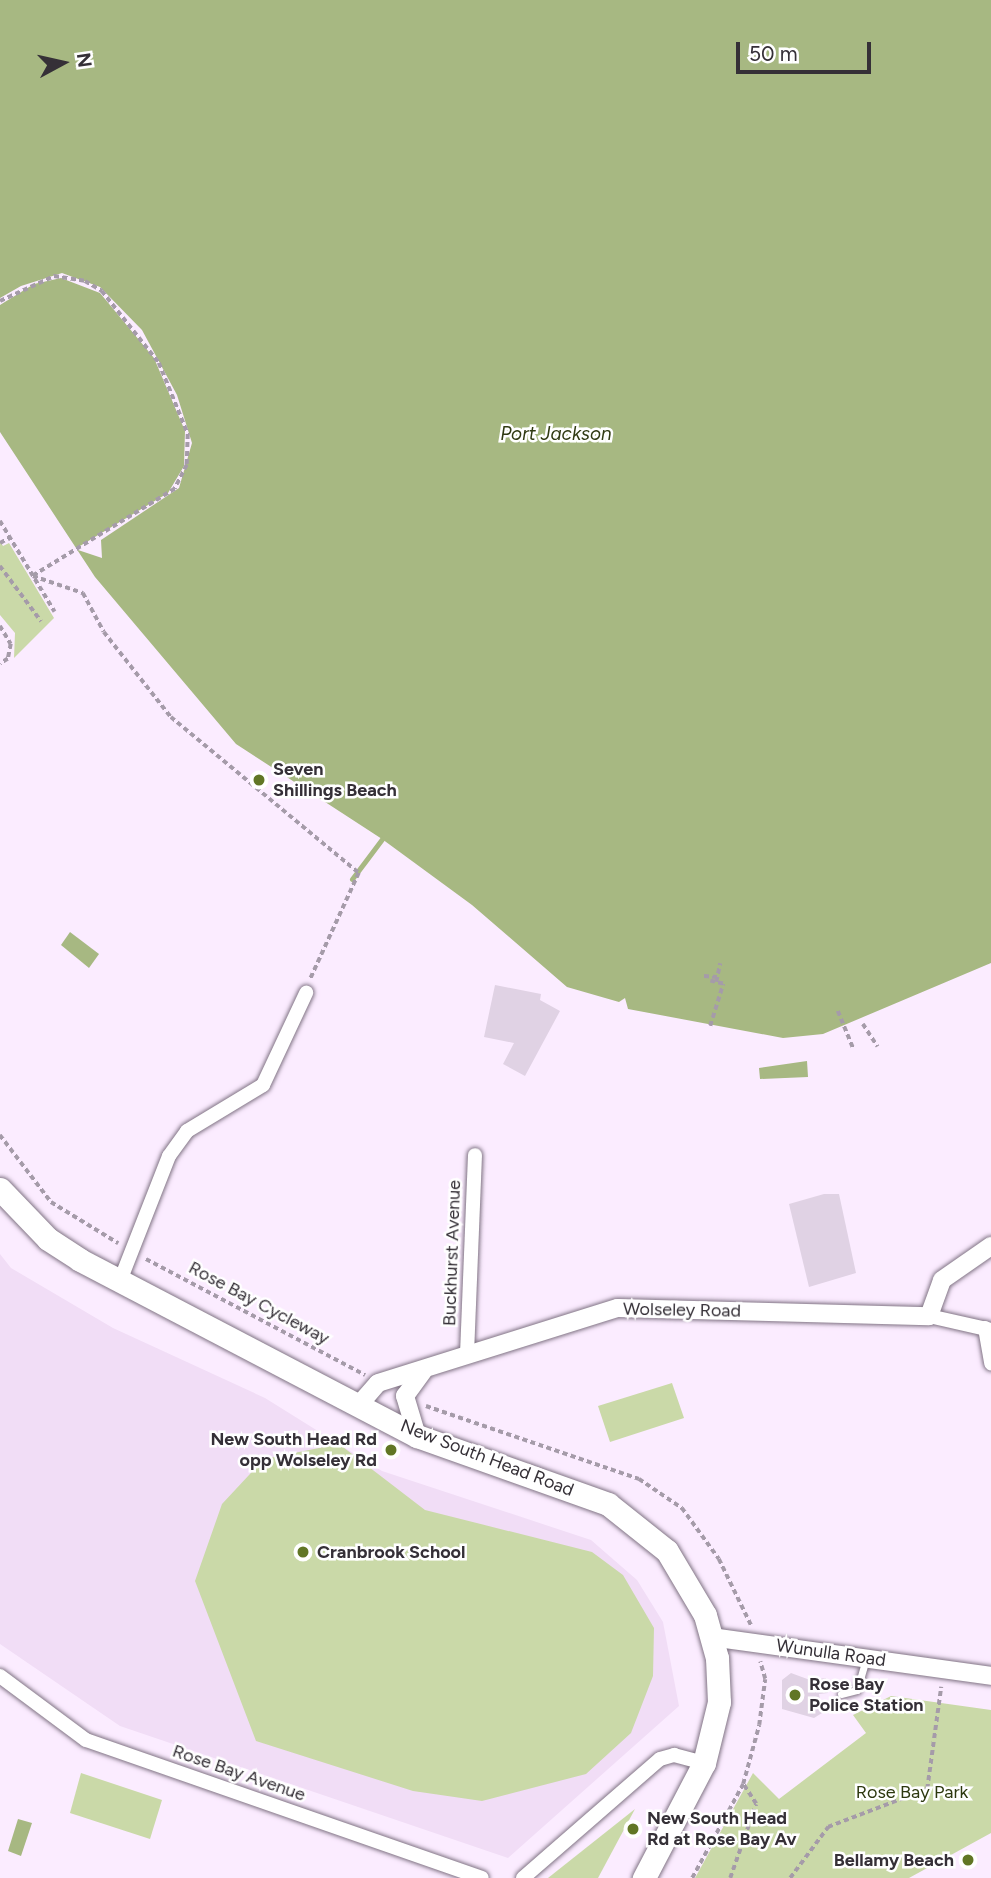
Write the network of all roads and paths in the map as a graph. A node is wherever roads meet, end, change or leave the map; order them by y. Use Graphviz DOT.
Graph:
graph roads {
  1 [pos="0,301"];
  2 [pos="0,521"];
  3 [pos="9,538"];
  4 [pos="0,543"];
  5 [pos="0,566"];
  6 [pos="33,576"];
  7 [pos="55,612"];
  8 [pos="41,621"];
  9 [pos="0,626"];
  10 [pos="0,664"];
  11 [pos="720,963"];
  12 [pos="311,976"];
  13 [pos="704,976"];
  14 [pos="716,980"];
  15 [pos="710,981"];
  16 [pos="306,993"];
  17 [pos="838,1011"];
  18 [pos="863,1024"];
  19 [pos="710,1026"];
  20 [pos="877,1047"];
  21 [pos="854,1050"];
  22 [pos="0,1135"];
  23 [pos="475,1154"];
  24 [pos="0,1189"];
  25 [pos="119,1243"];
  26 [pos="991,1246"];
  27 [pos="144,1258"];
  28 [pos="120,1281"];
  29 [pos="929,1316"];
  30 [pos="988,1329"];
  31 [pos="467,1354"];
  32 [pos="991,1363"];
  33 [pos="425,1368"];
  34 [pos="362,1372"];
  35 [pos="358,1406"];
  36 [pos="417,1436"];
  37 [pos="712,1637"];
  38 [pos="867,1657"];
  39 [pos="0,1676"];
  40 [pos="991,1676"];
  41 [pos="765,1679"];
  42 [pos="941,1687"];
  43 [pos="841,1694"];
  44 [pos="704,1763"];
  45 [pos="743,1784"];
  46 [pos="482,1878"];
  47 [pos="523,1878"];
  48 [pos="644,1878"];
  49 [pos="692,1878"];
  50 [pos="730,1878"];
  51 [pos="790,1878"];
  1 -- 6 [label="path"];
  2 -- 3 [label="path"];
  3 -- 4 [label="path"];
  3 -- 6 [label="path"];
  5 -- 8 [label="path"];
  6 -- 7 [label="path"];
  6 -- 12 [label="path"];
  9 -- 10 [label="path"];
  11 -- 14 [label="path"];
  13 -- 14 [label="path"];
  14 -- 15 [label="path"];
  14 -- 19 [label="path"];
  16 -- 28 [label="street"];
  17 -- 21 [label="path"];
  18 -- 20 [label="path"];
  22 -- 25 [label="path"];
  23 -- 31 [label="street, Buckhurst Avenue"];
  24 -- 28 [label="main road, New South Head Road"];
  26 -- 29 [label="street"];
  27 -- 34 [label="path, Rose Bay Cycleway"];
  28 -- 35 [label="main road, New South Head Road"];
  29 -- 30 [label="street"];
  29 -- 31 [label="street, Wolseley Road"];
  30 -- 32 [label="street"];
  31 -- 33 [label="street, Wolseley Road"];
  33 -- 35 [label="street, Wolseley Road"];
  33 -- 36 [label="street"];
  35 -- 36 [label="main road, New South Head Road"];
  36 -- 37 [label="main road, New South Head Road"];
  37 -- 38 [label="street, Wunulla Road"];
  37 -- 44 [label="main road, New South Head Road"];
  38 -- 40 [label="street, Wunulla Road"];
  38 -- 43 [label="lane"];
  39 -- 46 [label="street, Rose Bay Avenue"];
  41 -- 45 [label="path"];
  42 -- 51 [label="path"];
  44 -- 47 [label="street"];
  44 -- 48 [label="main road, New South Head Road"];
  45 -- 49 [label="path"];
  45 -- 50 [label="path"];
}
